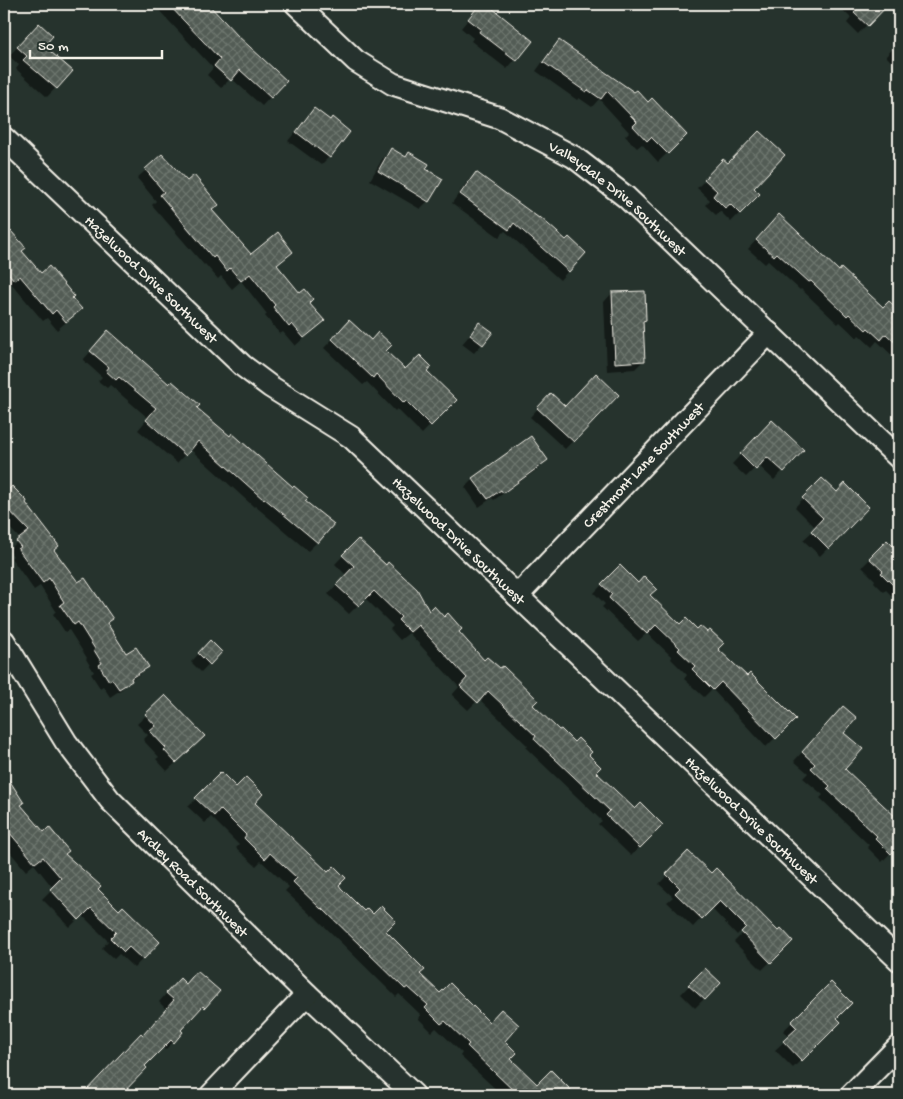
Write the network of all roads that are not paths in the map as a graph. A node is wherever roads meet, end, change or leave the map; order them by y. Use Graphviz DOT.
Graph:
graph roads {
  1 [pos="296,4"];
  2 [pos="4,138"];
  3 [pos="769,334"];
  4 [pos="899,458"];
  5 [pos="517,596"];
  6 [pos="4,641"];
  7 [pos="899,960"];
  8 [pos="308,994"];
  9 [pos="899,1046"];
  10 [pos="211,1095"];
  11 [pos="414,1095"];
  12 [pos="850,1095"];
  1 -- 3 [label="street, Valleydale Drive Southwest"];
  2 -- 5 [label="street, Hazelwood Drive Southwest"];
  3 -- 4 [label="street, Valleydale Drive Southwest"];
  3 -- 5 [label="street, Crestmont Lane Southwest"];
  5 -- 7 [label="street, Hazelwood Drive Southwest"];
  6 -- 8 [label="street, Ardley Road Southwest"];
  8 -- 10 [label="street"];
  8 -- 11 [label="street, Ardley Road Southwest"];
  9 -- 12 [label="street"];
}
